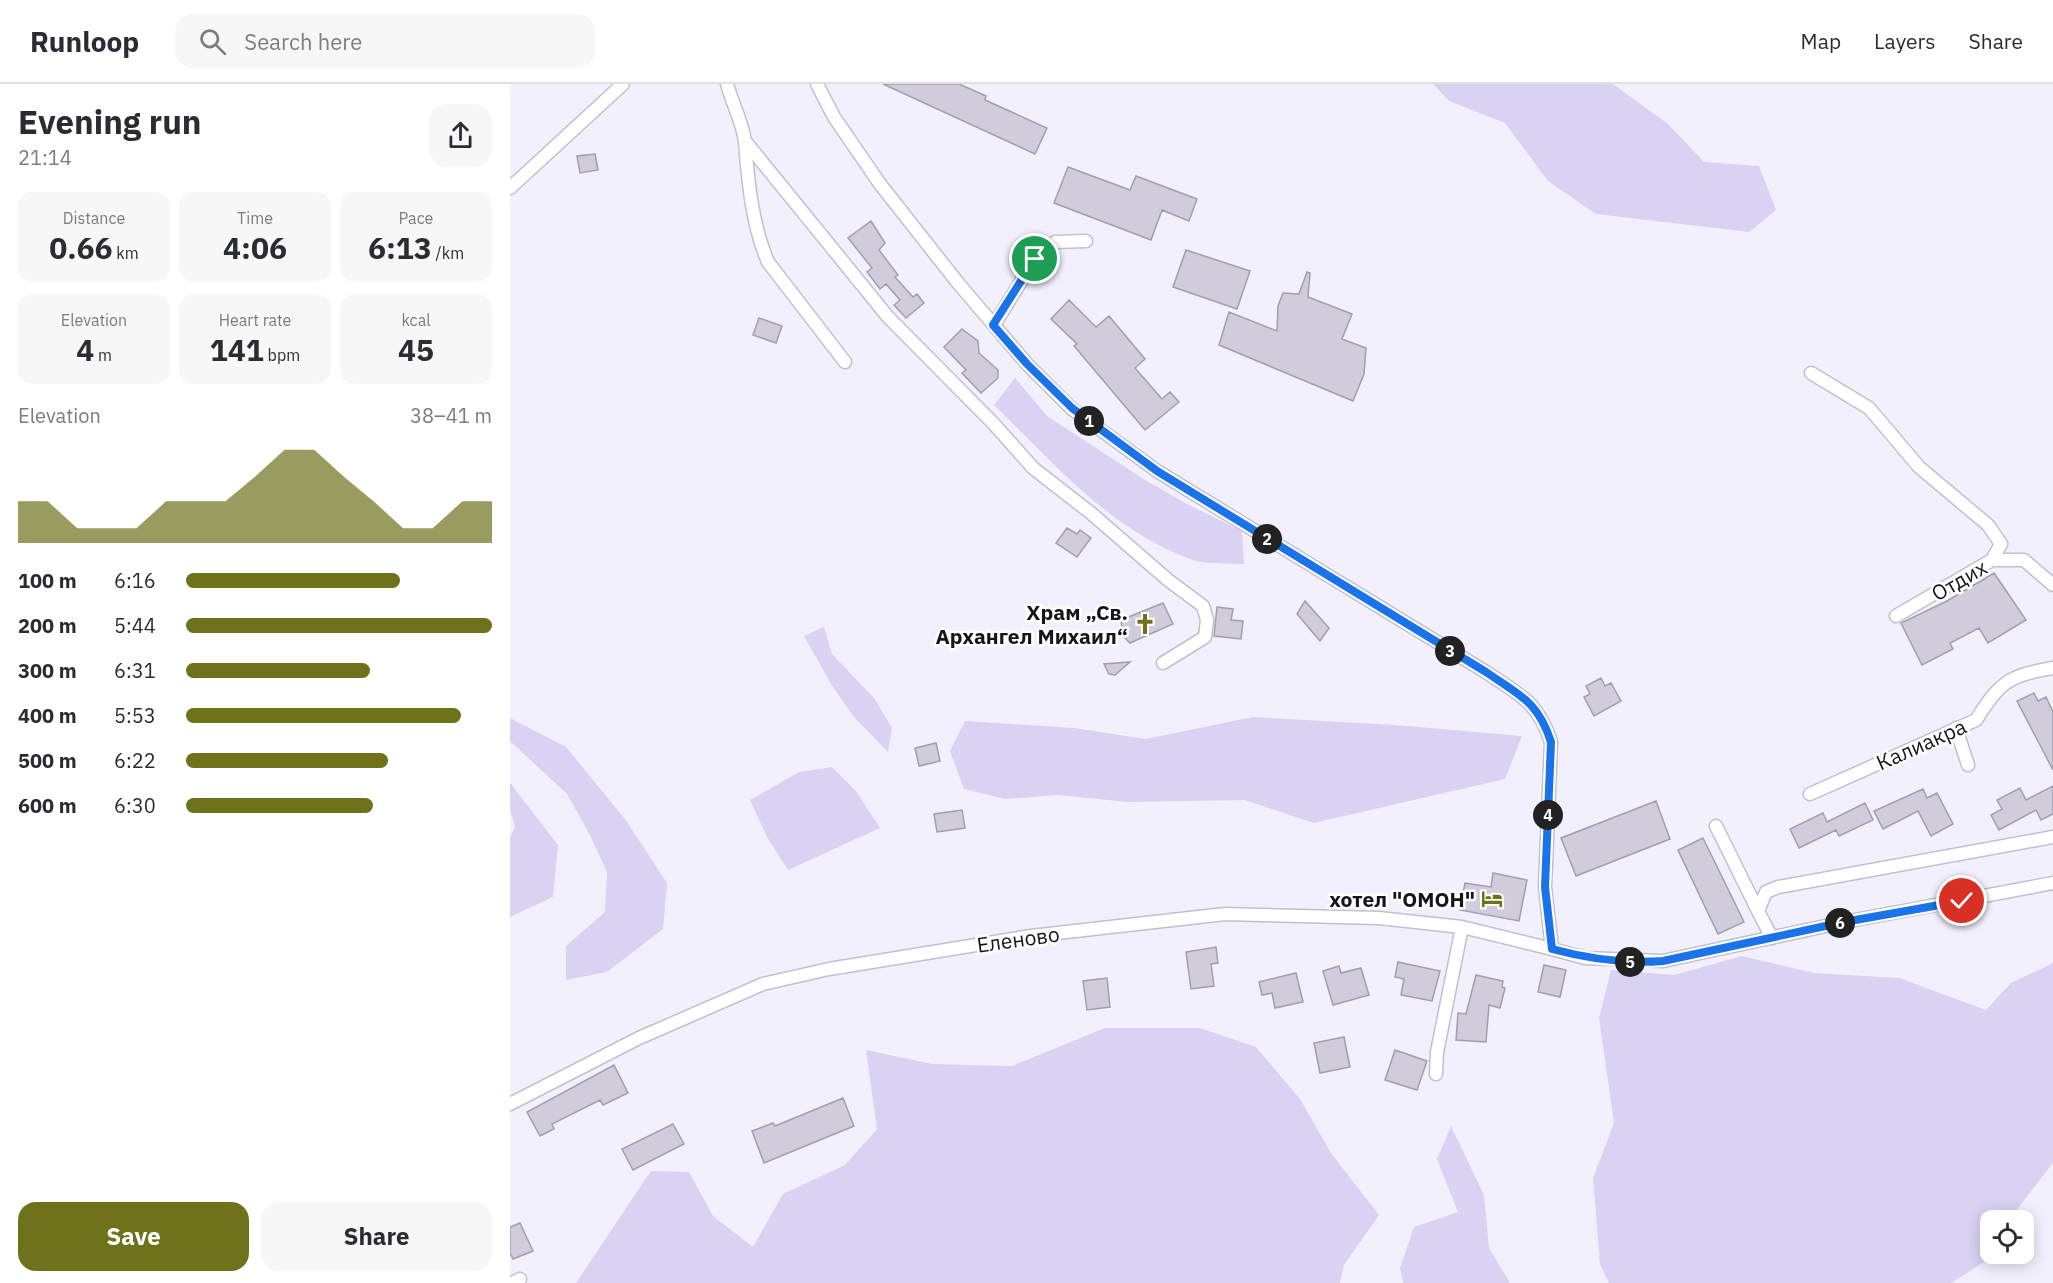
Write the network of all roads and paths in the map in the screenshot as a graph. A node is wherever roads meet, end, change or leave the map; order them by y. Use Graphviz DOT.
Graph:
graph roads {
  1 [pos="623,84"];
  2 [pos="727,84"];
  3 [pos="817,84"];
  4 [pos="745,141"];
  5 [pos="510,188"];
  6 [pos="1086,241"];
  7 [pos="993,325"];
  8 [pos="845,362"];
  9 [pos="1810,373"];
  10 [pos="1992,560"];
  11 [pos="2053,585"];
  12 [pos="1896,616"];
  13 [pos="1163,663"];
  14 [pos="2053,668"];
  15 [pos="1956,728"];
  16 [pos="1968,765"];
  17 [pos="1810,794"];
  18 [pos="1716,826"];
  19 [pos="2053,837"];
  20 [pos="2053,883"];
  21 [pos="1758,911"];
  22 [pos="1462,927"];
  23 [pos="1772,938"];
  24 [pos="1552,949"];
  25 [pos="1436,1074"];
  26 [pos="510,1104"];
  1 -- 5 [label="street"];
  2 -- 4 [label="street"];
  3 -- 7 [label="street"];
  4 -- 8 [label="street"];
  4 -- 13 [label="street"];
  6 -- 7 [label="street"];
  7 -- 24 [label="street"];
  9 -- 10 [label="street"];
  10 -- 11 [label="street, Отдих"];
  10 -- 12 [label="street, Отдих"];
  14 -- 15 [label="street, Калиакра"];
  15 -- 16 [label="street"];
  15 -- 17 [label="street, Калиакра"];
  18 -- 21 [label="street"];
  19 -- 21 [label="street"];
  20 -- 23 [label="street, Еленово"];
  21 -- 23 [label="street"];
  22 -- 24 [label="street, Еленово"];
  22 -- 25 [label="street"];
  22 -- 26 [label="street, Еленово"];
  23 -- 24 [label="street, Еленово"];
}
